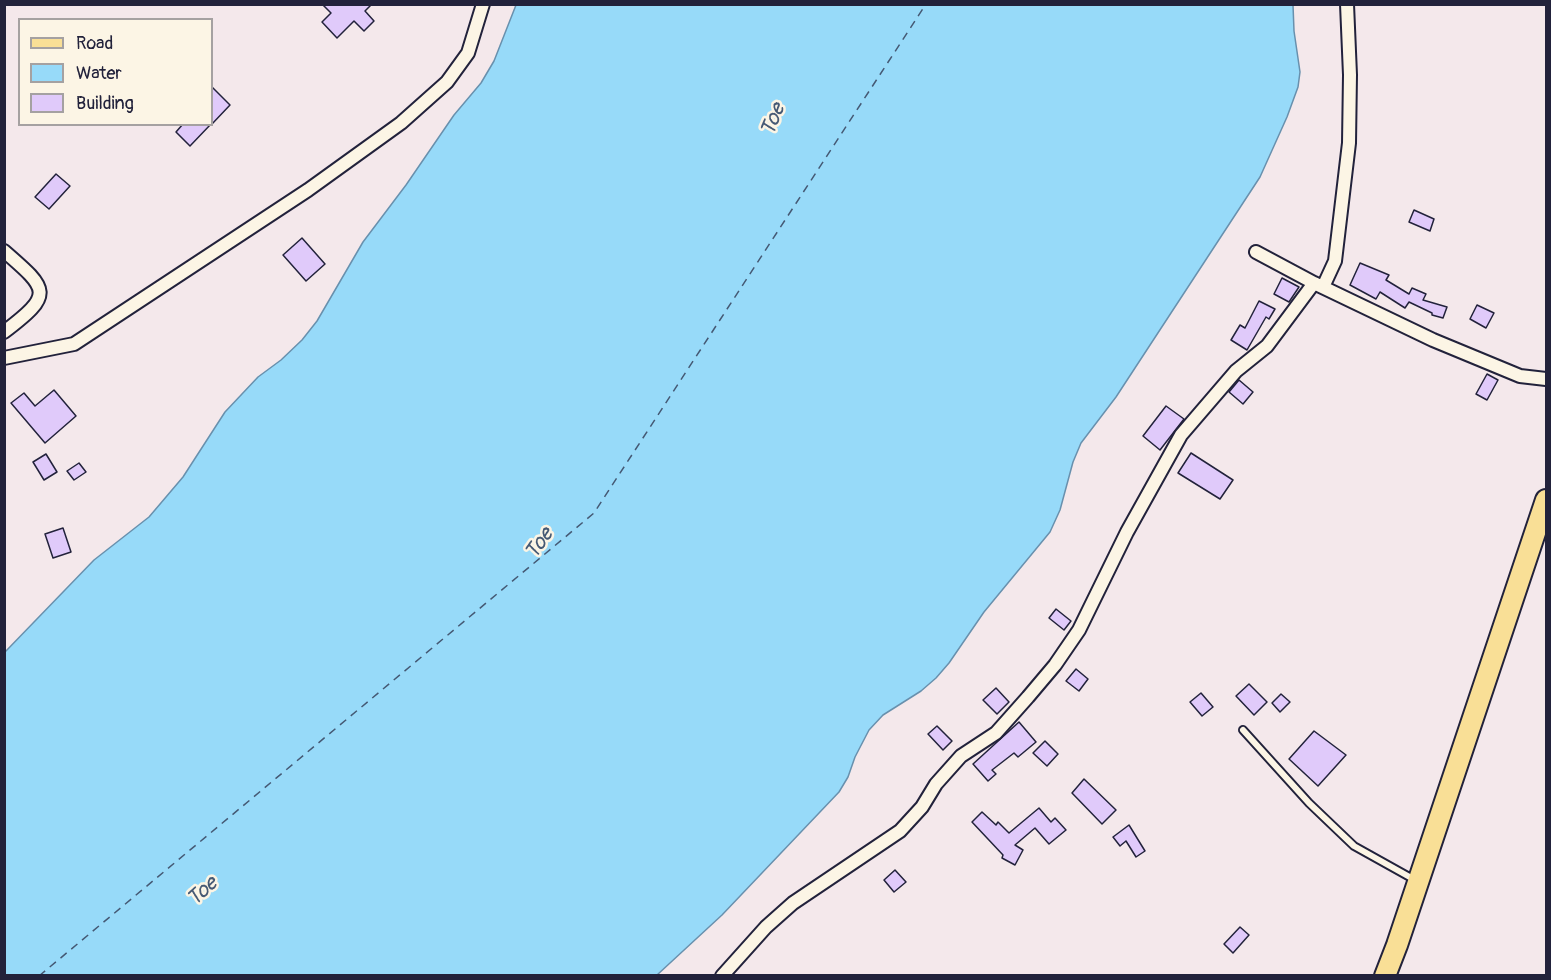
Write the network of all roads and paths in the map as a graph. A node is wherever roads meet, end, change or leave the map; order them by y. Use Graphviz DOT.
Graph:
graph roads {
  1 [pos="483,4"];
  2 [pos="1347,4"];
  3 [pos="4,251"];
  4 [pos="1257,252"];
  5 [pos="1318,285"];
  6 [pos="4,332"];
  7 [pos="4,358"];
  8 [pos="1546,379"];
  9 [pos="1546,500"];
  10 [pos="1243,730"];
  11 [pos="1418,881"];
  12 [pos="722,975"];
  13 [pos="1385,975"];
  1 -- 7 [label="street"];
  2 -- 5 [label="street"];
  3 -- 6 [label="street"];
  4 -- 5 [label="street"];
  5 -- 8 [label="street"];
  5 -- 12 [label="street"];
  9 -- 11 [label="main road"];
  10 -- 11 [label="lane"];
  11 -- 13 [label="main road"];
}
